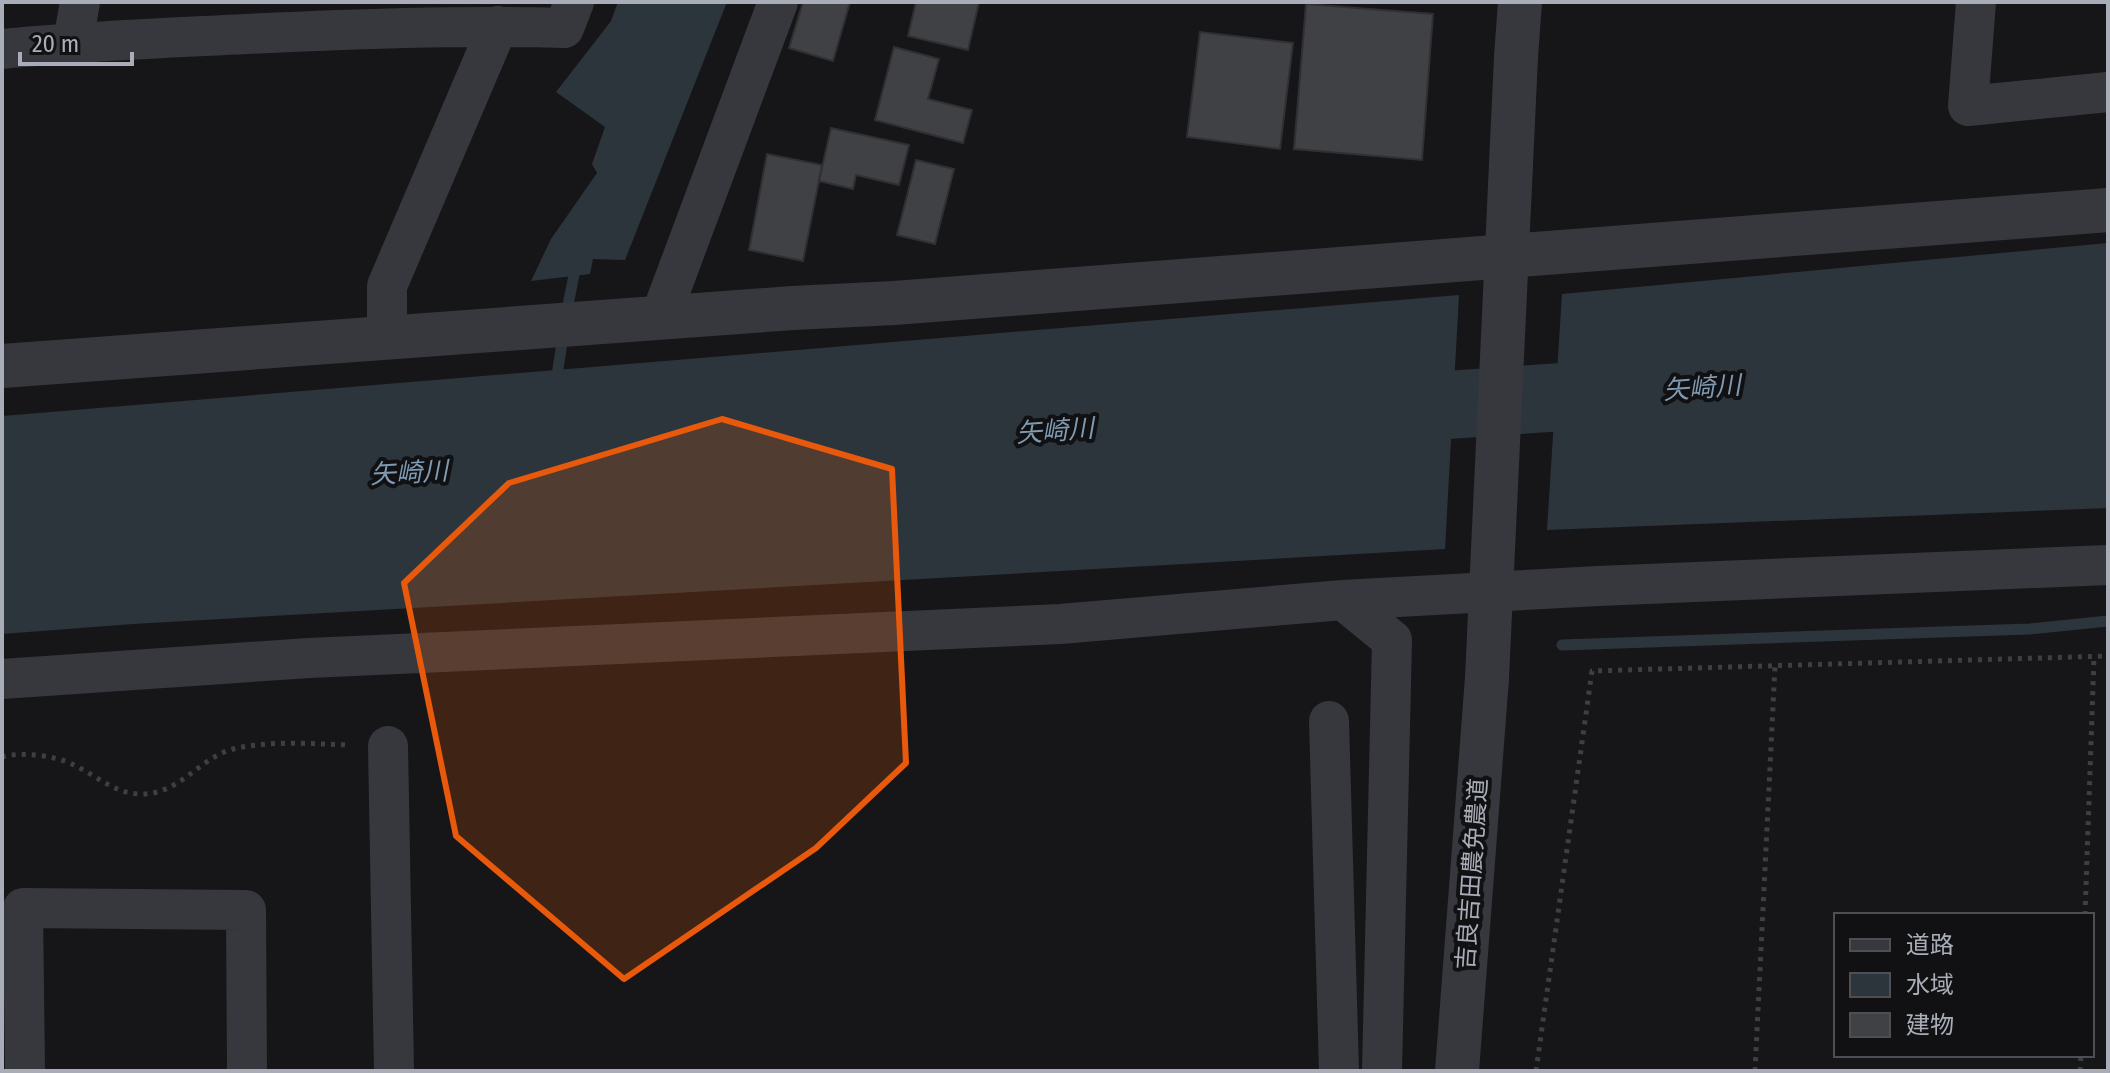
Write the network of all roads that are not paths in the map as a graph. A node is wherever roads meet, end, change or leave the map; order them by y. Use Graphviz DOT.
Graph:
graph roads {
  1 [pos="80,2"];
  2 [pos="574,2"];
  3 [pos="778,2"];
  4 [pos="1520,2"];
  5 [pos="1976,2"];
  6 [pos="380,15"];
  7 [pos="498,26"];
  8 [pos="73,42"];
  9 [pos="2,49"];
  10 [pos="2108,92"];
  11 [pos="2108,210"];
  12 [pos="660,318"];
  13 [pos="387,337"];
  14 [pos="2,366"];
  15 [pos="2108,565"];
  16 [pos="1343,600"];
  17 [pos="2,679"];
  18 [pos="1329,721"];
  19 [pos="388,746"];
  20 [pos="25,1071"];
  21 [pos="247,1071"];
  22 [pos="394,1071"];
  23 [pos="1339,1071"];
  24 [pos="1382,1071"];
  25 [pos="1457,1071"];
  1 -- 8 [label="street"];
  2 -- 7 [label="street"];
  3 -- 12 [label="street"];
  4 -- 25 [label="street, 吉良吉田農免農道, bridge"];
  5 -- 10 [label="street"];
  6 -- 7 [label="street"];
  6 -- 8 [label="street"];
  7 -- 13 [label="street"];
  8 -- 9 [label="street"];
  11 -- 12 [label="street"];
  12 -- 13 [label="street"];
  13 -- 14 [label="street"];
  15 -- 16 [label="street"];
  16 -- 17 [label="street"];
  16 -- 24 [label="street"];
  18 -- 23 [label="street"];
  19 -- 22 [label="street"];
  20 -- 21 [label="street"];
}
